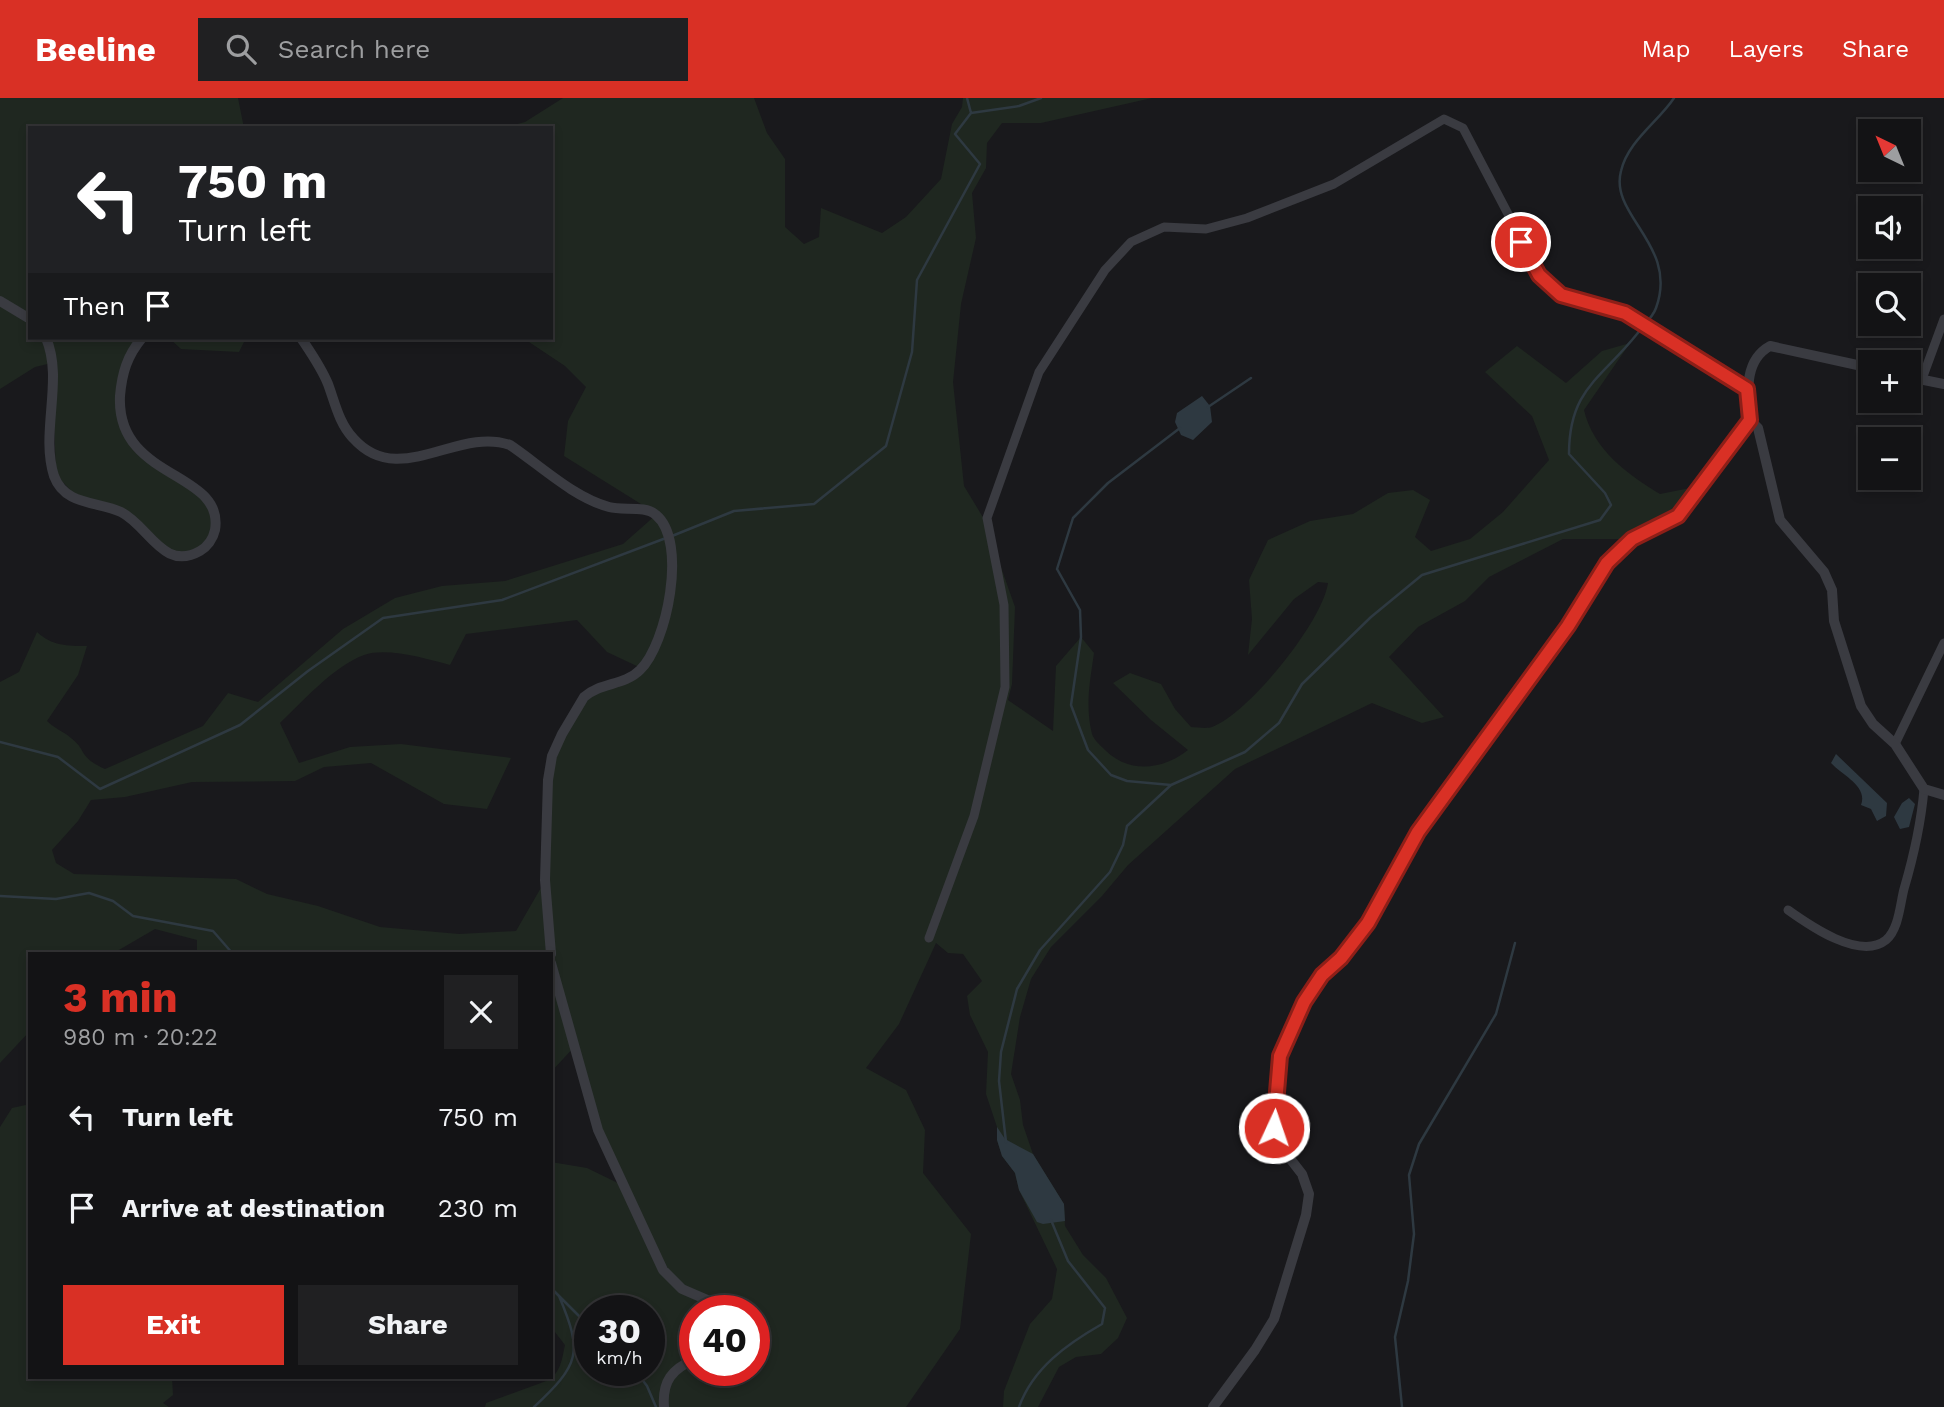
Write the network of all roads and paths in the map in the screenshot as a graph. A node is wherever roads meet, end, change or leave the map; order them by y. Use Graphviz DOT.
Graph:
graph roads {
  1 [pos="0,301"];
  2 [pos="28,319"];
  3 [pos="1944,319"];
  4 [pos="46,340"];
  5 [pos="141,340"];
  6 [pos="302,340"];
  7 [pos="1858,365"];
  8 [pos="1922,379"];
  9 [pos="1944,384"];
  10 [pos="1747,389"];
  11 [pos="1750,420"];
  12 [pos="1944,643"];
  13 [pos="1895,744"];
  14 [pos="1924,789"];
  15 [pos="1944,795"];
  16 [pos="1788,910"];
  17 [pos="929,938"];
  18 [pos="551,952"];
  19 [pos="553,969"];
  20 [pos="696,1295"];
  21 [pos="679,1367"];
  22 [pos="664,1407"];
  23 [pos="1213,1407"];
  1 -- 2 [label="street"];
  3 -- 8 [label="street"];
  4 -- 5 [label="street"];
  6 -- 18 [label="street"];
  7 -- 10 [label="street"];
  8 -- 9 [label="street"];
  10 -- 11 [label="street"];
  10 -- 17 [label="street"];
  11 -- 13 [label="street"];
  11 -- 23 [label="street"];
  12 -- 13 [label="street"];
  13 -- 14 [label="street"];
  14 -- 15 [label="street"];
  14 -- 16 [label="street"];
  19 -- 20 [label="street"];
  21 -- 22 [label="street"];
}
